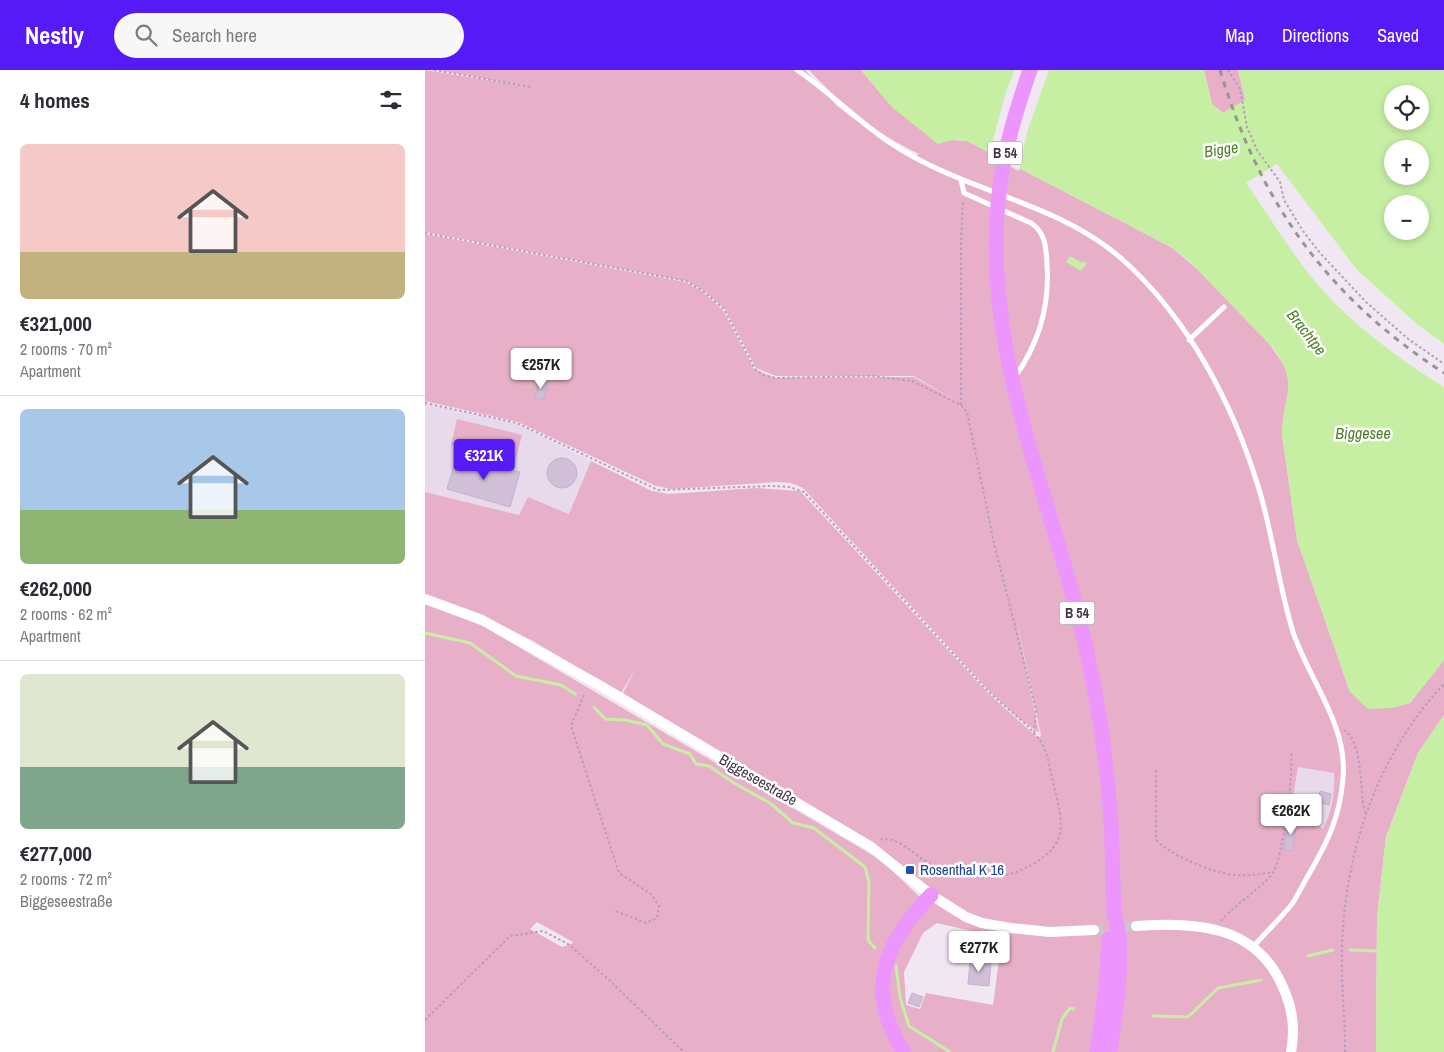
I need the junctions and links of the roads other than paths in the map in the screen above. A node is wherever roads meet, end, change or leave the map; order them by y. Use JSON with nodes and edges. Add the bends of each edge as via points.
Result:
{"nodes":[{"id":1,"x":797,"y":70,"type":"edge"},
{"id":2,"x":1030,"y":70,"type":"edge"},
{"id":3,"x":961,"y":180,"type":"junction"},
{"id":4,"x":1224,"y":307,"type":"dead end"},
{"id":5,"x":1189,"y":340,"type":"junction"},
{"id":6,"x":1012,"y":381,"type":"junction"},
{"id":7,"x":425,"y":599,"type":"edge"},
{"id":8,"x":931,"y":895,"type":"junction"},
{"id":9,"x":1136,"y":926,"type":"tunnel mouth"},
{"id":10,"x":1094,"y":930,"type":"tunnel mouth"},
{"id":11,"x":1253,"y":947,"type":"junction"},
{"id":12,"x":1100,"y":1050,"type":"edge"},
{"id":13,"x":904,"y":1052,"type":"edge"},
{"id":14,"x":1291,"y":1052,"type":"edge"}],
"edges":[{"from":1,"to":3,"type":"lane","via":[[887,142]]},
{"from":2,"to":6,"type":"main road","number":"B 54","via":[[1006,149],[999,188],[996,239],[1003,327]]},
{"from":3,"to":5,"type":"lane","via":[[1023,203],[1081,230],[1104,245],[1146,285]]},
{"from":3,"to":6,"type":"lane","via":[[964,193],[1031,223],[1044,237],[1049,285],[1043,322],[1026,361]]},
{"from":4,"to":5,"type":"lane"},
{"from":5,"to":11,"type":"lane","via":[[1212,377],[1259,488],[1293,631],[1337,729],[1344,773],[1335,824],[1328,842],[1292,904]]},
{"from":6,"to":12,"type":"main road","number":"B 54","via":[[1070,585],[1095,694],[1109,797],[1114,938]]},
{"from":7,"to":8,"type":"street","name":"Biggeseestraße","via":[[482,620],[601,686],[871,847]]},
{"from":8,"to":10,"type":"street","name":"Biggeseestraße","via":[[982,924],[1051,932]]},
{"from":8,"to":13,"type":"main road","via":[[909,919],[891,949],[883,977],[883,1002],[888,1024]]},
{"from":9,"to":11,"type":"street","via":[[1167,924],[1214,928]]},
{"from":11,"to":14,"type":"street","via":[[1272,965],[1291,1008]]}]}
